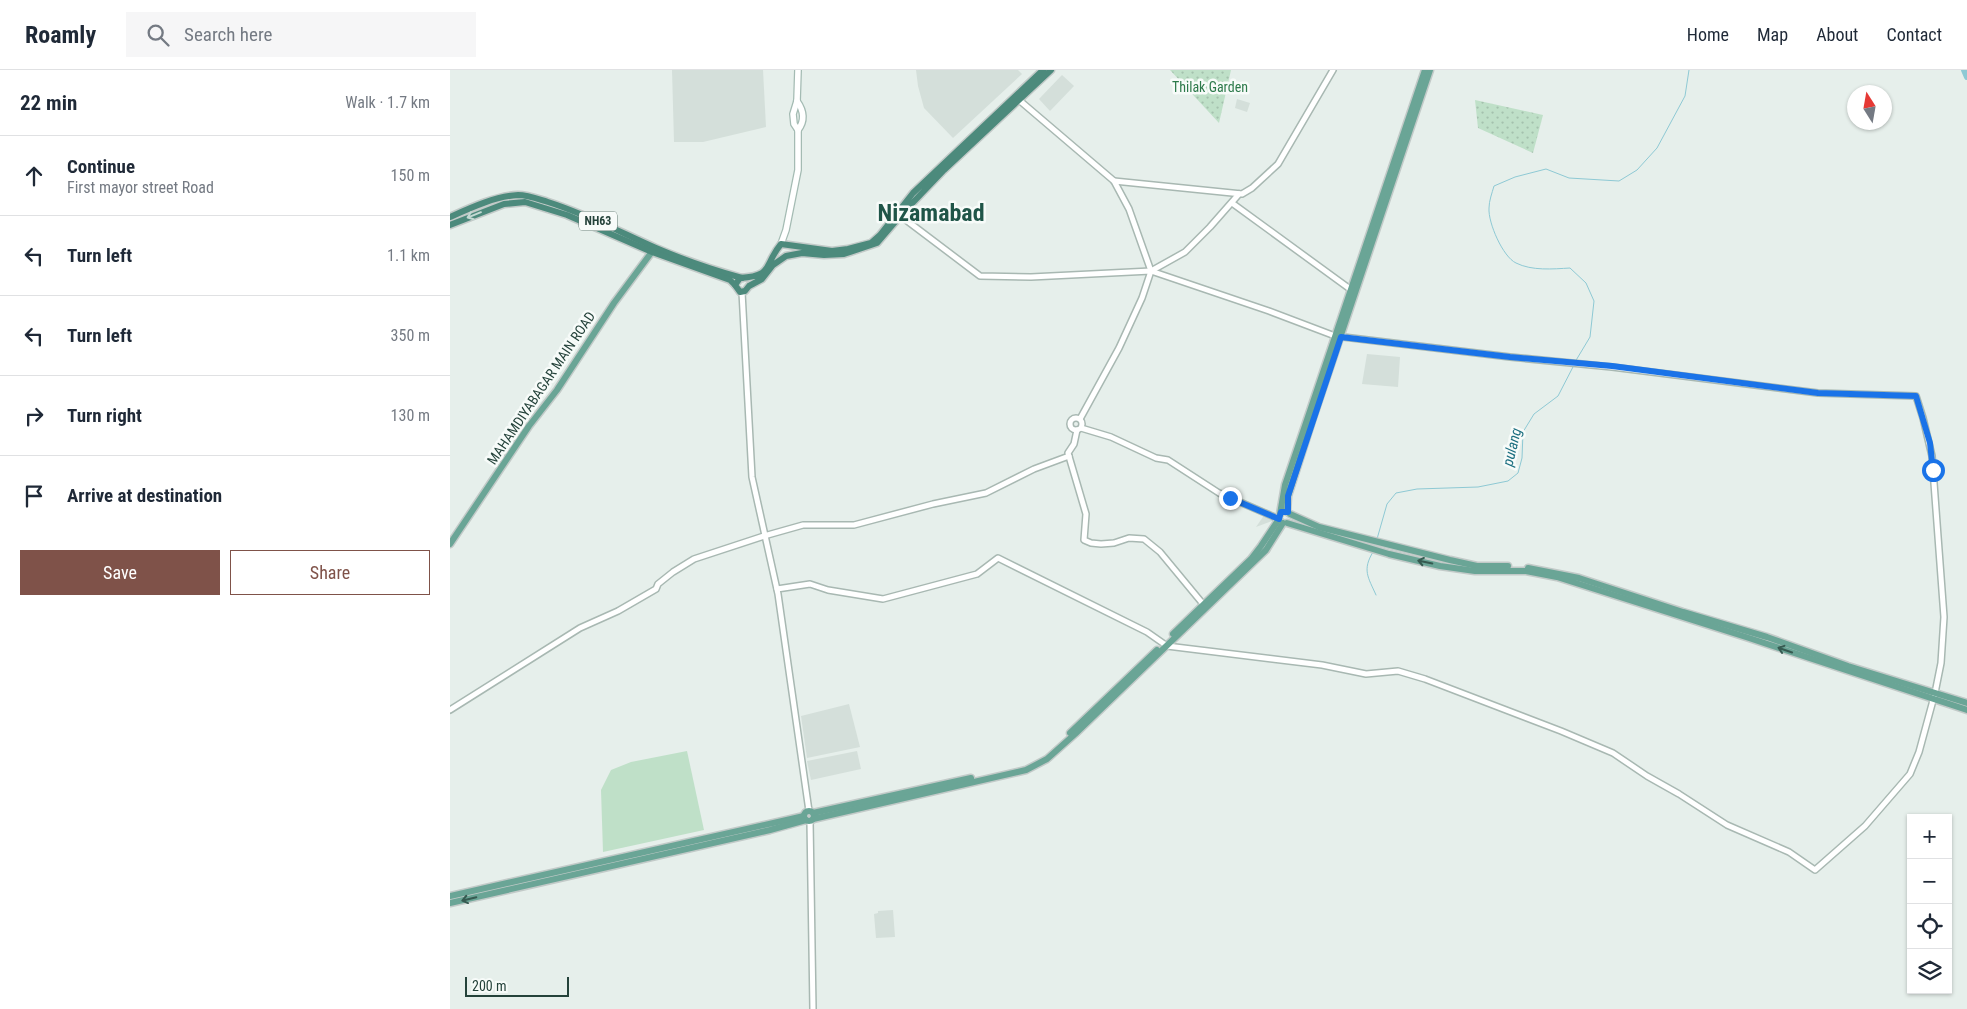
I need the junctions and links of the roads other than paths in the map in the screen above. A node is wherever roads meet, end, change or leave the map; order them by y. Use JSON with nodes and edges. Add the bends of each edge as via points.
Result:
{"nodes":[{"id":1,"x":798,"y":70,"type":"edge"},
{"id":2,"x":1043,"y":70,"type":"edge"},
{"id":3,"x":1051,"y":70,"type":"edge"},
{"id":4,"x":1333,"y":70,"type":"edge"},
{"id":5,"x":1424,"y":70,"type":"edge"},
{"id":6,"x":1430,"y":70,"type":"edge"},
{"id":7,"x":1019,"y":100,"type":"junction"},
{"id":8,"x":797,"y":101,"type":"junction"},
{"id":9,"x":798,"y":130,"type":"junction"},
{"id":10,"x":1114,"y":181,"type":"junction"},
{"id":11,"x":1240,"y":194,"type":"junction"},
{"id":12,"x":1232,"y":203,"type":"junction"},
{"id":13,"x":899,"y":214,"type":"junction"},
{"id":14,"x":450,"y":217,"type":"edge"},
{"id":15,"x":450,"y":225,"type":"edge"},
{"id":16,"x":782,"y":246,"type":"junction"},
{"id":17,"x":654,"y":250,"type":"junction"},
{"id":18,"x":786,"y":256,"type":"junction"},
{"id":19,"x":1151,"y":271,"type":"junction"},
{"id":20,"x":744,"y":278,"type":"junction"},
{"id":21,"x":735,"y":285,"type":"junction"},
{"id":22,"x":749,"y":286,"type":"junction"},
{"id":23,"x":1350,"y":289,"type":"junction"},
{"id":24,"x":742,"y":292,"type":"junction"},
{"id":25,"x":1338,"y":337,"type":"junction"},
{"id":26,"x":1080,"y":418,"type":"junction"},
{"id":27,"x":1079,"y":429,"type":"junction"},
{"id":28,"x":1069,"y":456,"type":"junction"},
{"id":29,"x":1289,"y":513,"type":"junction"},
{"id":30,"x":1282,"y":520,"type":"junction"},
{"id":31,"x":764,"y":536,"type":"junction"},
{"id":32,"x":450,"y":544,"type":"edge"},
{"id":33,"x":777,"y":588,"type":"junction"},
{"id":34,"x":1203,"y":604,"type":"junction"},
{"id":35,"x":1165,"y":645,"type":"junction"},
{"id":36,"x":1934,"y":696,"type":"junction"},
{"id":37,"x":1967,"y":703,"type":"edge"},
{"id":38,"x":450,"y":710,"type":"edge"},
{"id":39,"x":1967,"y":710,"type":"edge"},
{"id":40,"x":809,"y":817,"type":"junction"},
{"id":41,"x":450,"y":896,"type":"edge"},
{"id":42,"x":450,"y":903,"type":"edge"},
{"id":43,"x":813,"y":1009,"type":"edge"}],
"edges":[{"from":1,"to":8,"type":"main road"},
{"from":2,"to":13,"type":"highway","via":[[920,186]]},
{"from":3,"to":7,"type":"highway"},
{"from":4,"to":11,"type":"street","via":[[1278,164],[1252,188]]},
{"from":5,"to":23,"type":"main road"},
{"from":6,"to":25,"type":"main road"},
{"from":7,"to":10,"type":"street"},
{"from":7,"to":13,"type":"highway"},
{"from":8,"to":9,"type":"main road","via":[[793,114]]},
{"from":8,"to":9,"type":"main road","via":[[802,108],[803,120]]},
{"from":9,"to":16,"type":"main road","via":[[798,170]]},
{"from":10,"to":11,"type":"street"},
{"from":10,"to":19,"type":"street","via":[[1129,209]]},
{"from":11,"to":12,"type":"street"},
{"from":12,"to":19,"type":"street","via":[[1185,252]]},
{"from":12,"to":23,"type":"street"},
{"from":13,"to":16,"type":"highway","via":[[875,240],[859,247],[832,251]]},
{"from":13,"to":18,"type":"highway","via":[[874,245],[835,255],[802,253]]},
{"from":13,"to":19,"type":"street","via":[[980,276]]},
{"from":14,"to":17,"type":"highway","number":"NH63","via":[[501,198],[523,195],[593,218]]},
{"from":17,"to":15,"type":"highway","number":"NH63","one_way":true,"via":[[567,214],[520,201],[487,209]]},
{"from":16,"to":18,"type":"highway","via":[[780,255]]},
{"from":16,"to":18,"type":"highway","via":[[790,252]]},
{"from":16,"to":20,"type":"highway","via":[[763,273]]},
{"from":17,"to":20,"type":"highway","number":"NH63"},
{"from":17,"to":21,"type":"highway","number":"NH63","via":[[730,280]]},
{"from":17,"to":32,"type":"main road","name":"MAHAMDIYABAGAR MAIN ROAD","via":[[614,303]]},
{"from":18,"to":22,"type":"highway","via":[[762,279]]},
{"from":19,"to":25,"type":"street"},
{"from":19,"to":26,"type":"street","via":[[1119,348]]},
{"from":20,"to":21,"type":"highway"},
{"from":20,"to":22,"type":"highway"},
{"from":21,"to":24,"type":"highway","number":"NH63"},
{"from":22,"to":24,"type":"highway"},
{"from":23,"to":25,"type":"main road"},
{"from":24,"to":31,"type":"street","via":[[752,477]]},
{"from":25,"to":29,"type":"main road","via":[[1288,496]]},
{"from":25,"to":30,"type":"main road","via":[[1285,485]]},
{"from":25,"to":36,"type":"street","via":[[1818,393],[1916,396],[1932,456],[1944,617],[1941,663]]},
{"from":26,"to":27,"type":"street","via":[[1083,424]]},
{"from":26,"to":27,"type":"street","via":[[1074,418],[1070,423],[1072,428]]},
{"from":27,"to":28,"type":"street"},
{"from":27,"to":30,"type":"street","via":[[1168,460],[1219,493]]},
{"from":28,"to":31,"type":"street","via":[[986,493],[854,526],[803,525]]},
{"from":28,"to":34,"type":"street","via":[[1086,514],[1084,540],[1101,544],[1129,538],[1144,539],[1160,552]]},
{"from":29,"to":30,"type":"main road"},
{"from":29,"to":30,"type":"main road","via":[[1291,519]]},
{"from":29,"to":36,"type":"main road","via":[[1319,527],[1466,564],[1564,574],[1767,637]]},
{"from":30,"to":34,"type":"main road","via":[[1251,559]]},
{"from":30,"to":35,"type":"main road","via":[[1266,550]]},
{"from":36,"to":30,"type":"main road","one_way":true,"via":[[1557,577],[1520,570],[1469,570],[1440,566],[1358,545]]},
{"from":31,"to":33,"type":"street"},
{"from":31,"to":38,"type":"street","via":[[694,559],[673,572],[656,589],[580,628]]},
{"from":33,"to":35,"type":"street","via":[[810,584],[828,590],[883,598],[977,574],[998,558],[1147,632]]},
{"from":33,"to":40,"type":"street"},
{"from":34,"to":35,"type":"main road"},
{"from":35,"to":36,"type":"street","via":[[1322,665],[1366,674],[1398,671],[1425,679],[1613,753],[1727,825],[1788,852],[1815,870],[1865,826],[1910,774]]},
{"from":35,"to":40,"type":"main road","via":[[1033,763]]},
{"from":36,"to":37,"type":"main road"},
{"from":36,"to":39,"type":"main road"},
{"from":40,"to":41,"type":"main road"},
{"from":40,"to":42,"type":"main road","one_way":true,"via":[[770,830]]},
{"from":40,"to":43,"type":"street"}]}
